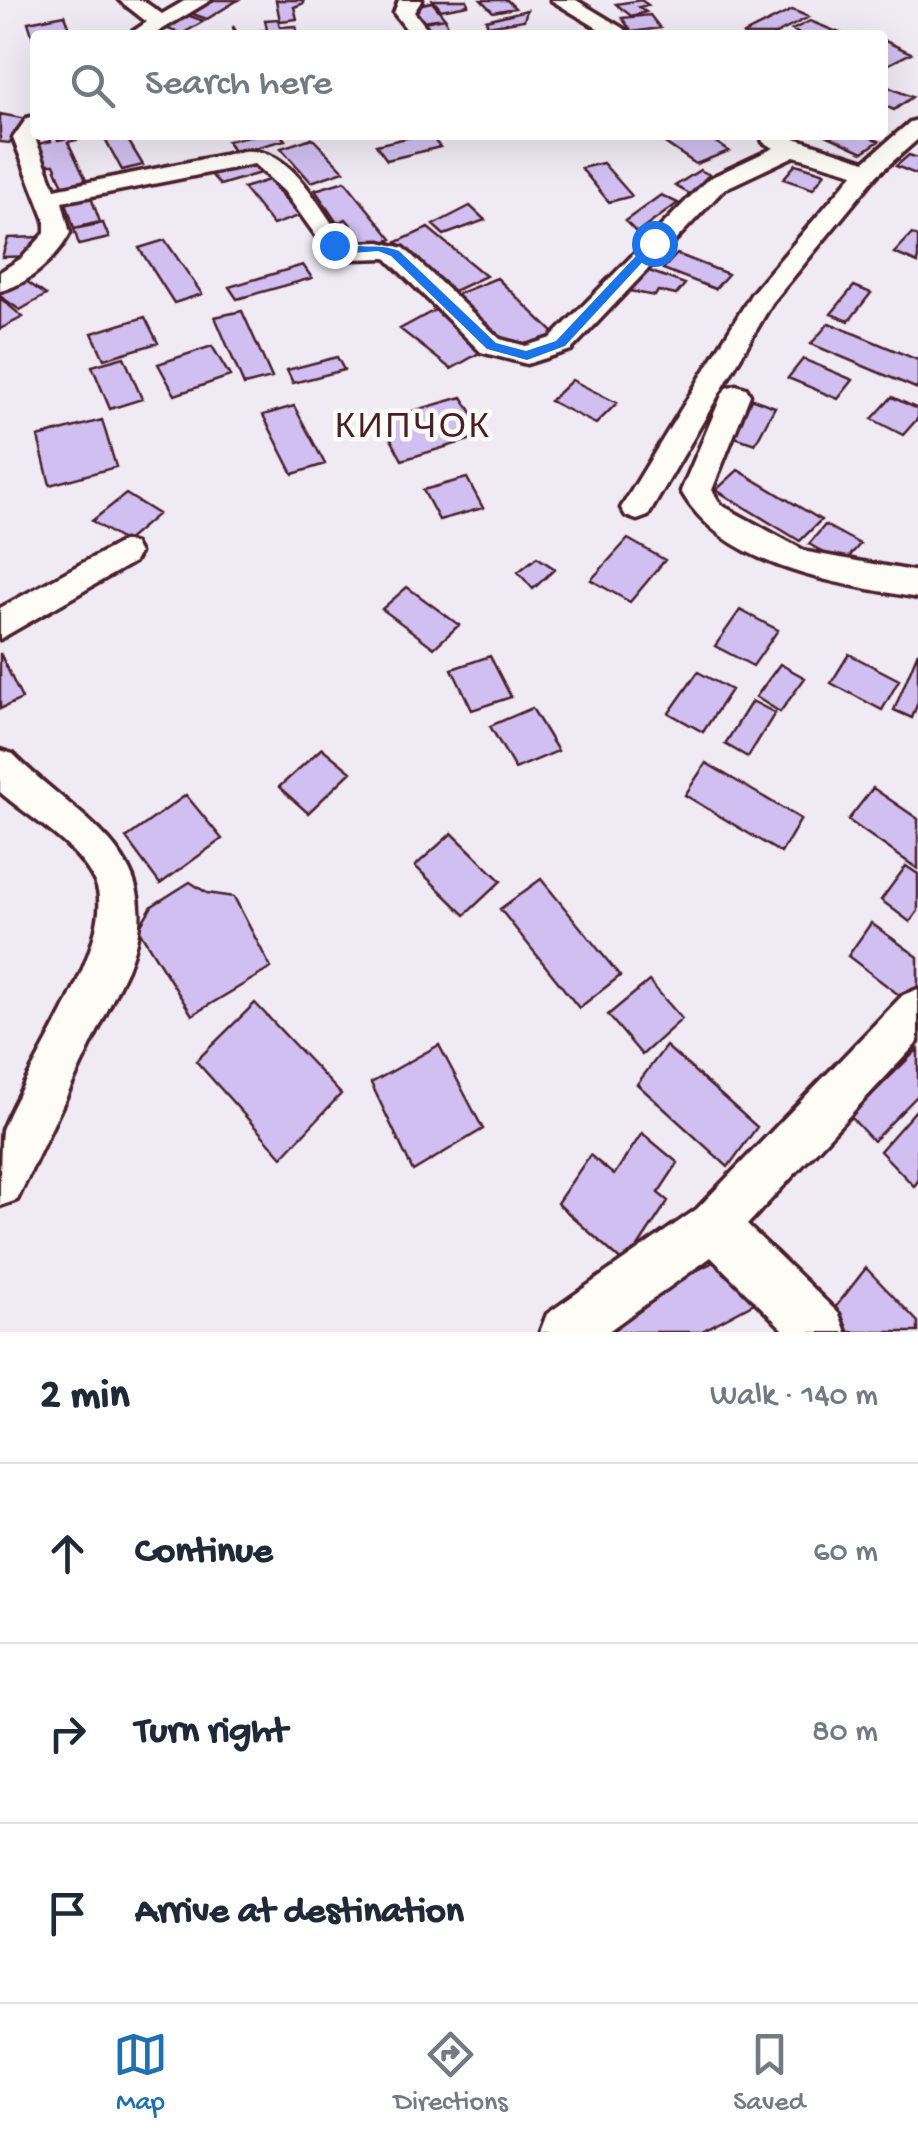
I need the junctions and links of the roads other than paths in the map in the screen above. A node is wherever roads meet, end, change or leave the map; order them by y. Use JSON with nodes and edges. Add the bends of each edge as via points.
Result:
{"nodes":[{"id":1,"x":129,"y":0,"type":"edge"},
{"id":2,"x":201,"y":0,"type":"edge"},
{"id":3,"x":412,"y":0,"type":"edge"},
{"id":4,"x":562,"y":0,"type":"edge"},
{"id":5,"x":159,"y":22,"type":"junction"},
{"id":6,"x":146,"y":30,"type":"edge"},
{"id":7,"x":418,"y":30,"type":"edge"},
{"id":8,"x":615,"y":30,"type":"edge"},
{"id":9,"x":918,"y":127,"type":"edge"},
{"id":10,"x":30,"y":130,"type":"edge"},
{"id":11,"x":777,"y":140,"type":"edge"},
{"id":12,"x":792,"y":148,"type":"junction"},
{"id":13,"x":869,"y":170,"type":"junction"},
{"id":14,"x":49,"y":198,"type":"junction"},
{"id":15,"x":0,"y":284,"type":"edge"},
{"id":16,"x":736,"y":394,"type":"dead end"},
{"id":17,"x":637,"y":508,"type":"dead end"},
{"id":18,"x":123,"y":553,"type":"dead end"},
{"id":19,"x":918,"y":585,"type":"edge"},
{"id":20,"x":0,"y":625,"type":"edge"},
{"id":21,"x":0,"y":766,"type":"edge"},
{"id":22,"x":918,"y":1010,"type":"edge"},
{"id":23,"x":0,"y":1183,"type":"edge"},
{"id":24,"x":714,"y":1226,"type":"junction"},
{"id":25,"x":564,"y":1332,"type":"edge"},
{"id":26,"x":820,"y":1332,"type":"edge"}],
"edges":[{"from":1,"to":5,"type":"street"},
{"from":2,"to":5,"type":"street"},
{"from":3,"to":7,"type":"street","via":[[404,13]]},
{"from":4,"to":8,"type":"street"},
{"from":5,"to":6,"type":"street"},
{"from":9,"to":13,"type":"street"},
{"from":10,"to":14,"type":"street","via":[[24,138]]},
{"from":11,"to":12,"type":"street"},
{"from":12,"to":13,"type":"street"},
{"from":12,"to":14,"type":"street","via":[[716,184],[561,344],[527,355],[491,346],[395,254],[379,247],[338,250],[264,160],[231,160]]},
{"from":13,"to":17,"type":"street","via":[[762,299]]},
{"from":14,"to":15,"type":"street","via":[[59,233],[52,248]]},
{"from":16,"to":19,"type":"street","via":[[696,491],[710,513],[800,563]]},
{"from":18,"to":20,"type":"street"},
{"from":21,"to":23,"type":"street","via":[[100,854],[118,890],[119,918],[112,954]]},
{"from":22,"to":24,"type":"street"},
{"from":24,"to":25,"type":"street"},
{"from":24,"to":26,"type":"street"}]}
